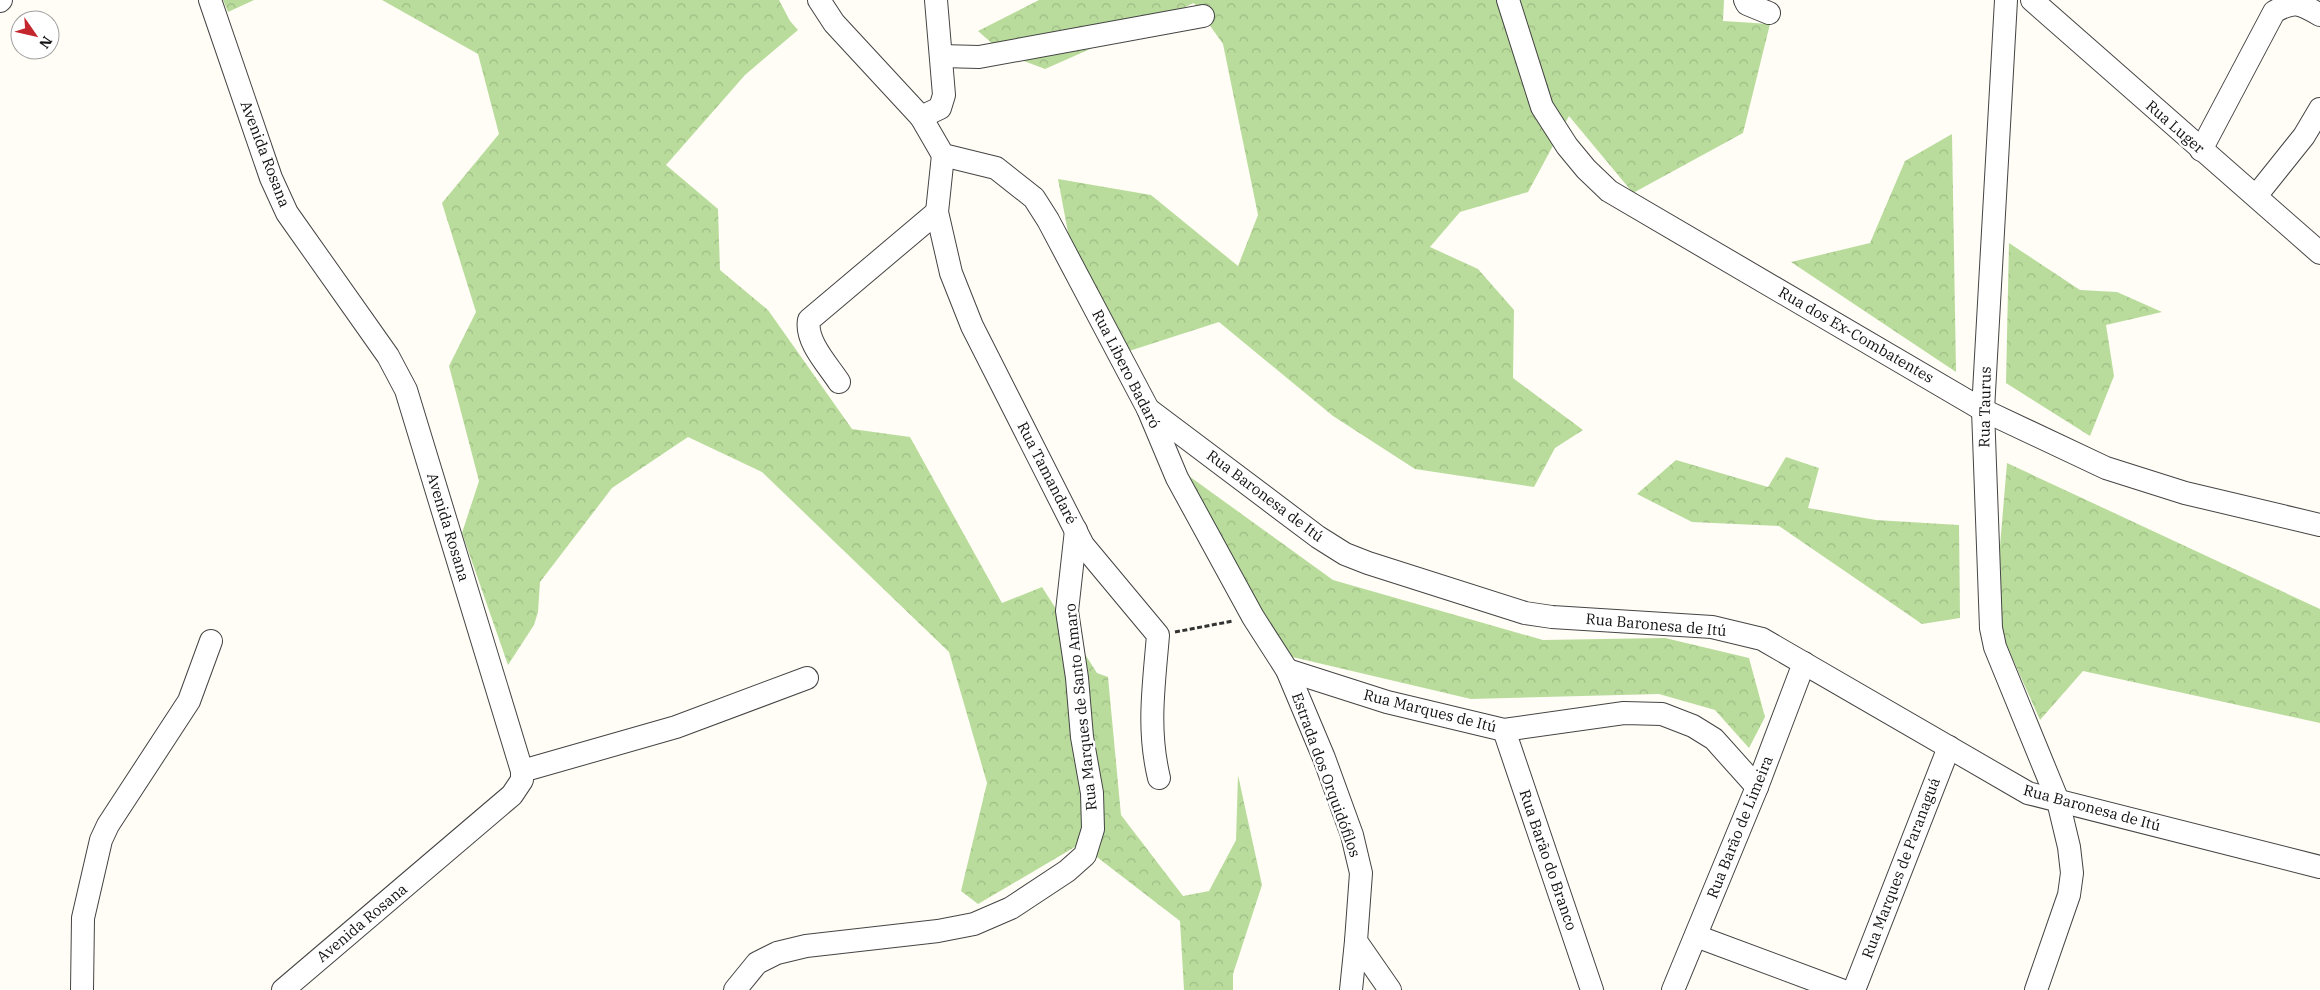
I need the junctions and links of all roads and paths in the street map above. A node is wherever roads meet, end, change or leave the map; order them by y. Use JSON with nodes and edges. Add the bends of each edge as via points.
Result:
{"nodes":[{"id":1,"x":210,"y":0,"type":"edge"},
{"id":2,"x":819,"y":0,"type":"edge"},
{"id":3,"x":936,"y":0,"type":"edge"},
{"id":4,"x":1508,"y":0,"type":"edge"},
{"id":5,"x":1745,"y":0,"type":"edge"},
{"id":6,"x":2006,"y":0,"type":"edge"},
{"id":7,"x":2032,"y":0,"type":"edge"},
{"id":8,"x":1769,"y":13,"type":"dead end"},
{"id":9,"x":2320,"y":15,"type":"edge"},
{"id":10,"x":1203,"y":16,"type":"dead end"},
{"id":11,"x":941,"y":56,"type":"junction"},
{"id":12,"x":2320,"y":109,"type":"edge"},
{"id":13,"x":921,"y":117,"type":"junction"},
{"id":14,"x":2201,"y":150,"type":"junction"},
{"id":15,"x":943,"y":155,"type":"junction"},
{"id":16,"x":2256,"y":196,"type":"junction"},
{"id":17,"x":937,"y":212,"type":"junction"},
{"id":18,"x":2320,"y":252,"type":"edge"},
{"id":19,"x":839,"y":382,"type":"dead end"},
{"id":20,"x":1148,"y":410,"type":"junction"},
{"id":21,"x":1983,"y":410,"type":"junction"},
{"id":22,"x":2320,"y":525,"type":"edge"},
{"id":23,"x":1076,"y":530,"type":"junction"},
{"id":24,"x":1253,"y":617,"type":"junction"},
{"id":25,"x":1158,"y":635,"type":"junction"},
{"id":26,"x":211,"y":641,"type":"dead end"},
{"id":27,"x":1804,"y":663,"type":"junction"},
{"id":28,"x":1287,"y":670,"type":"junction"},
{"id":29,"x":806,"y":678,"type":"dead end"},
{"id":30,"x":1504,"y":730,"type":"junction"},
{"id":31,"x":1949,"y":747,"type":"junction"},
{"id":32,"x":522,"y":771,"type":"junction"},
{"id":33,"x":1159,"y":778,"type":"dead end"},
{"id":34,"x":1758,"y":787,"type":"junction"},
{"id":35,"x":2058,"y":802,"type":"junction"},
{"id":36,"x":2320,"y":867,"type":"edge"},
{"id":37,"x":1696,"y":936,"type":"junction"},
{"id":38,"x":1356,"y":941,"type":"junction"},
{"id":39,"x":82,"y":990,"type":"edge"},
{"id":40,"x":283,"y":990,"type":"edge"},
{"id":41,"x":735,"y":990,"type":"edge"},
{"id":42,"x":1352,"y":990,"type":"edge"},
{"id":43,"x":1390,"y":990,"type":"edge"},
{"id":44,"x":1592,"y":990,"type":"edge"},
{"id":45,"x":1673,"y":990,"type":"edge"},
{"id":46,"x":1841,"y":990,"type":"edge"},
{"id":47,"x":1854,"y":990,"type":"edge"},
{"id":48,"x":2036,"y":990,"type":"edge"}],
"edges":[{"from":1,"to":32,"type":"street","name":"Avenida Rosana","via":[[271,178],[287,213],[388,356],[406,390]]},
{"from":2,"to":13,"type":"street","via":[[834,23]]},
{"from":3,"to":11,"type":"street"},
{"from":4,"to":21,"type":"street","name":"Rua dos Ex-Combatentes","via":[[1542,107],[1567,146],[1609,190]]},
{"from":5,"to":8,"type":"street","via":[[1747,4]]},
{"from":6,"to":21,"type":"street","name":"Rua Taurus"},
{"from":7,"to":14,"type":"street","name":"Rua Luger"},
{"from":9,"to":14,"type":"street","via":[[2296,1],[2285,2],[2274,12]]},
{"from":10,"to":11,"type":"street","via":[[979,57]]},
{"from":11,"to":13,"type":"street","via":[[944,95],[940,108]]},
{"from":12,"to":16,"type":"street","via":[[2304,136]]},
{"from":13,"to":15,"type":"street"},
{"from":14,"to":16,"type":"street","name":"Rua Luger"},
{"from":15,"to":17,"type":"street","name":"Rua Tamandaré"},
{"from":15,"to":20,"type":"street","name":"Rua Libero Badaró","via":[[996,168],[1034,198]]},
{"from":16,"to":18,"type":"street","name":"Rua Luger"},
{"from":17,"to":19,"type":"street","via":[[809,320],[807,330],[811,339]]},
{"from":17,"to":23,"type":"street","name":"Rua Tamandaré","via":[[951,273],[972,326]]},
{"from":20,"to":24,"type":"street","name":"Rua Libero Badaró","via":[[1178,478]]},
{"from":20,"to":27,"type":"street","name":"Rua Baronesa de Itú","via":[[1318,537],[1368,564],[1525,613],[1712,627],[1762,639]]},
{"from":21,"to":22,"type":"street","name":"Rua dos Ex-Combatentes","via":[[2106,468],[2185,493]]},
{"from":21,"to":35,"type":"street","name":"Rua Taurus","via":[[1991,628],[1995,647]]},
{"from":23,"to":25,"type":"street","name":"Rua Tamandaré","via":[[1083,545]]},
{"from":23,"to":41,"type":"street","name":"Rua Marques de Santo Amaro","via":[[1067,611],[1092,793],[1093,829],[1084,855],[1067,871],[1010,908],[974,924],[806,946],[777,953],[757,963]]},
{"from":24,"to":25,"type":"path"},
{"from":24,"to":28,"type":"street","name":"Rua Libero Badaró"},
{"from":25,"to":33,"type":"street","via":[[1151,720],[1152,750]]},
{"from":26,"to":39,"type":"street","via":[[189,701],[101,840],[83,918]]},
{"from":27,"to":31,"type":"street","name":"Rua Baronesa de Itú"},
{"from":27,"to":34,"type":"street","name":"Rua Barão de Limeira"},
{"from":28,"to":30,"type":"street","name":"Rua Marques de Itú","via":[[1387,702]]},
{"from":28,"to":38,"type":"street","name":"Estrada dos Orquidófilos","via":[[1324,758],[1362,872]]},
{"from":29,"to":32,"type":"street","via":[[676,727]]},
{"from":30,"to":34,"type":"street","name":"Rua Marques de Itú","via":[[1624,713],[1662,714],[1693,726],[1714,739]]},
{"from":30,"to":44,"type":"street","name":"Rua Barão do Branco"},
{"from":31,"to":35,"type":"street","name":"Rua Baronesa de Itú","via":[[2028,793]]},
{"from":31,"to":47,"type":"street","name":"Rua Marques de Paranaguá"},
{"from":32,"to":40,"type":"street","name":"Avenida Rosana","via":[[522,780],[512,795]]},
{"from":34,"to":37,"type":"street","name":"Rua Barão de Limeira"},
{"from":35,"to":36,"type":"street","name":"Rua Baronesa de Itú"},
{"from":35,"to":48,"type":"street","name":"Rua Taurus","via":[[2069,847],[2071,881]]},
{"from":37,"to":45,"type":"street","name":"Rua Barão de Limeira"},
{"from":37,"to":46,"type":"street"},
{"from":38,"to":42,"type":"street","name":"Estrada dos Orquidófilos"},
{"from":38,"to":43,"type":"street"}]}
